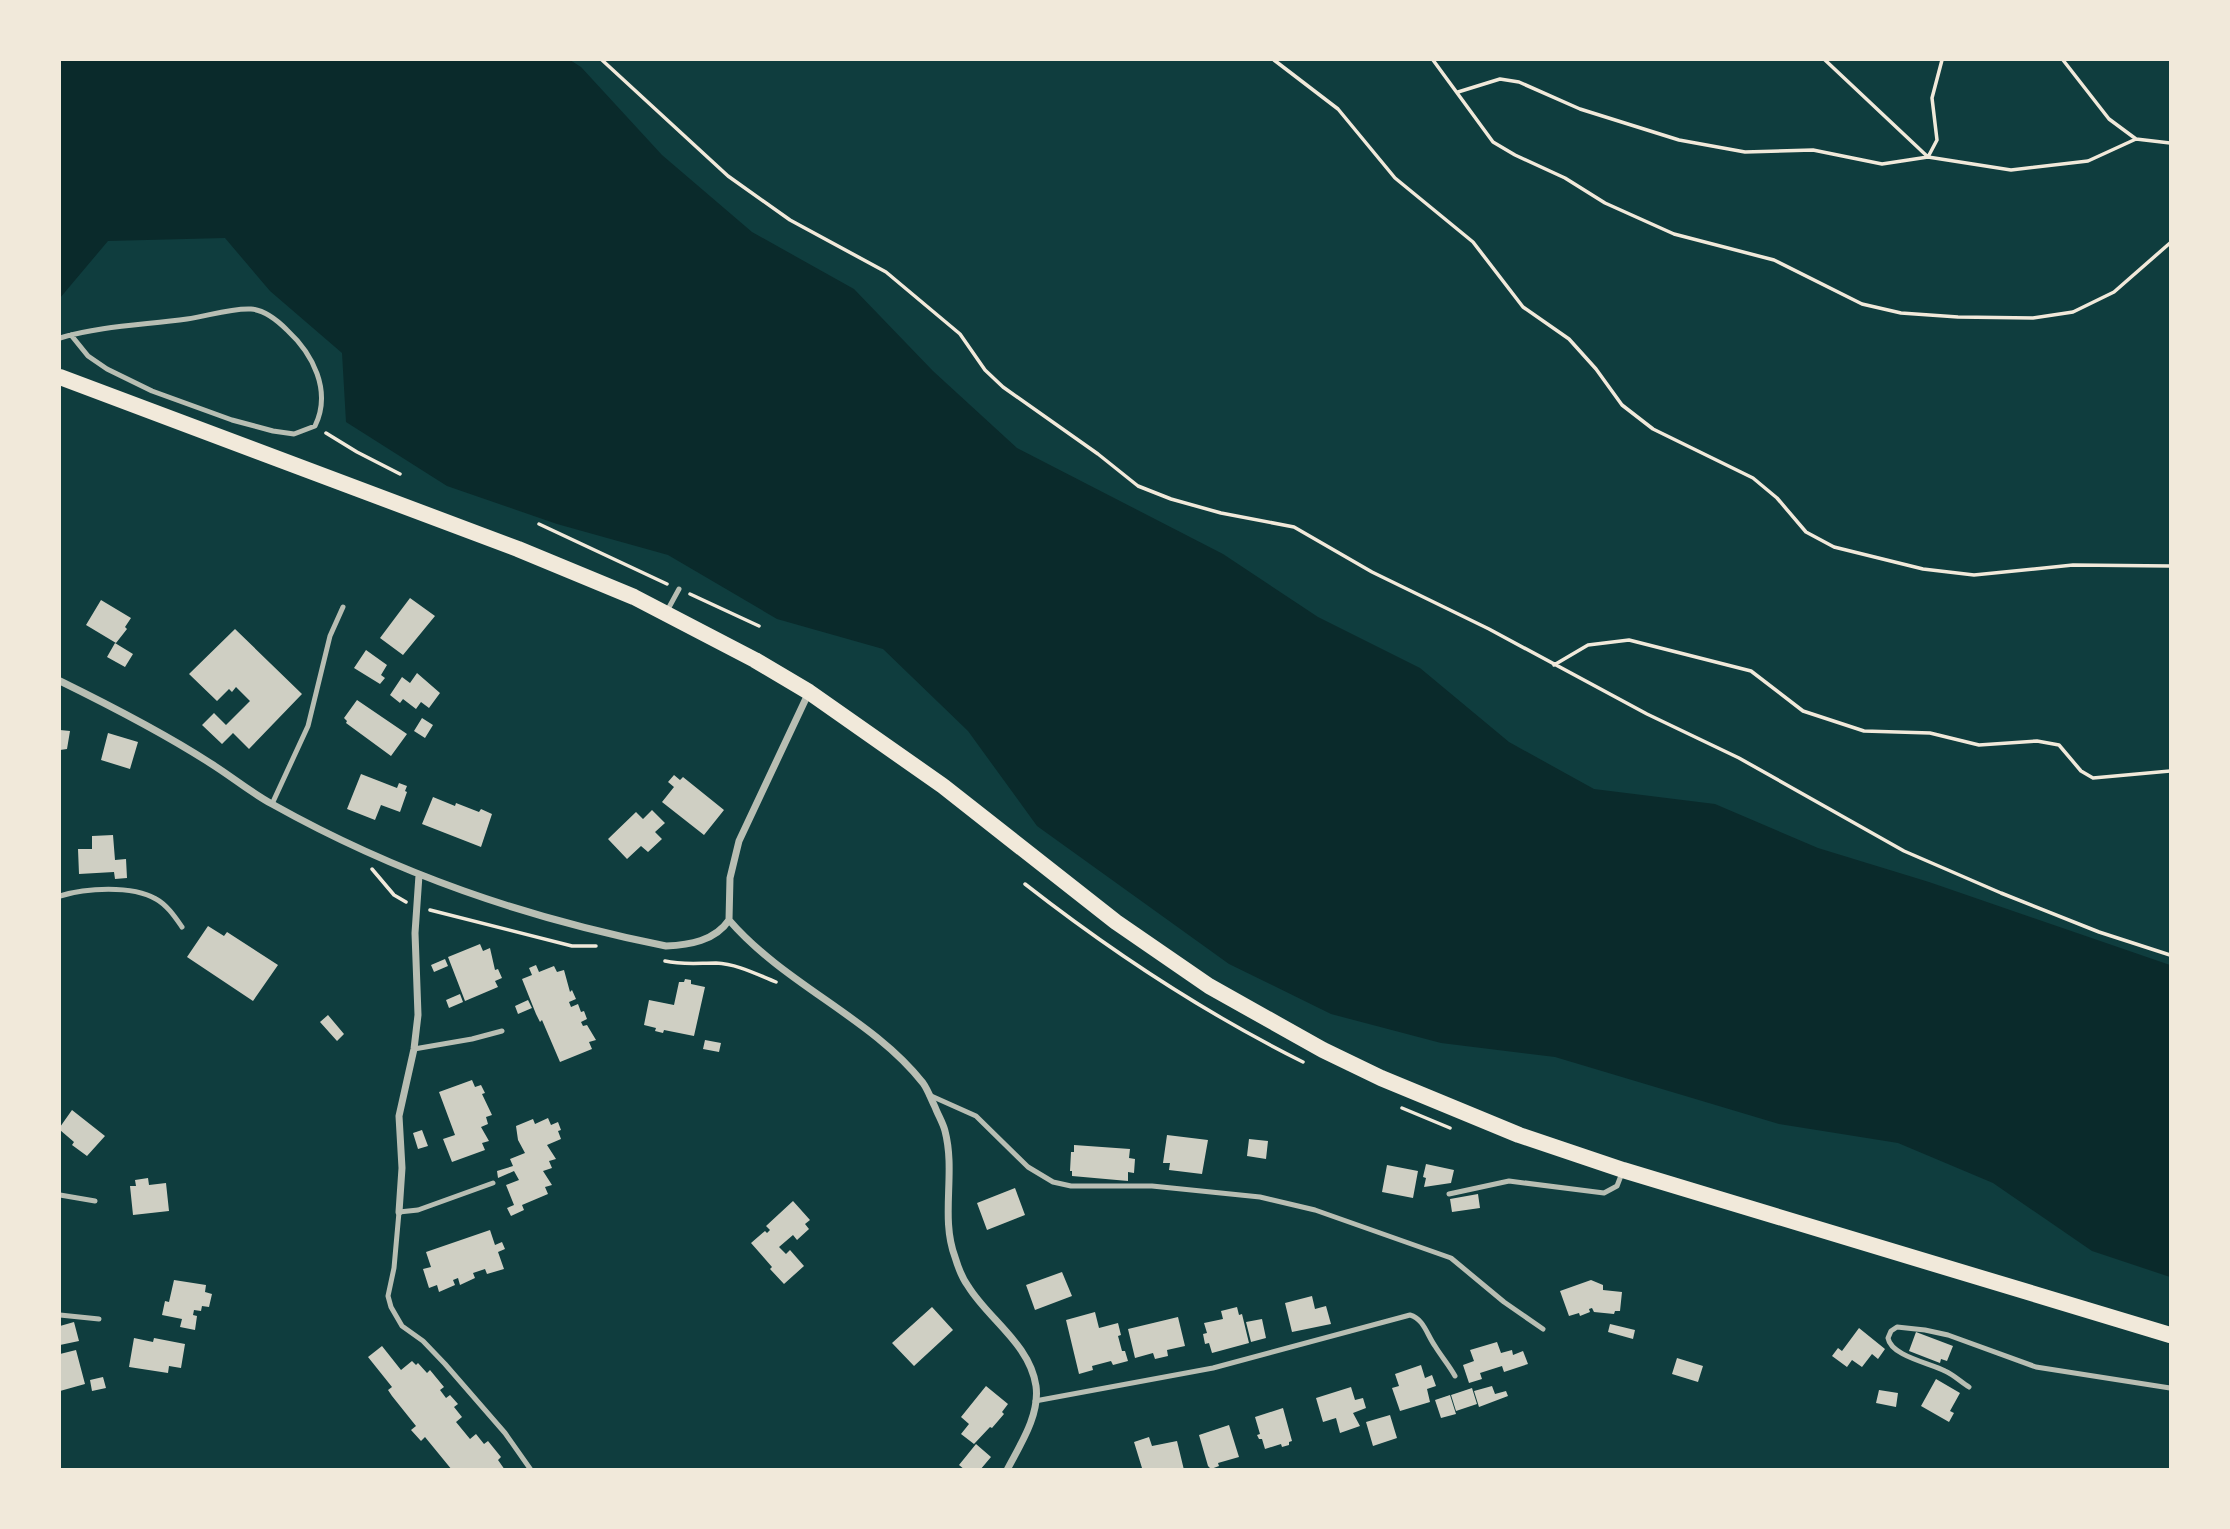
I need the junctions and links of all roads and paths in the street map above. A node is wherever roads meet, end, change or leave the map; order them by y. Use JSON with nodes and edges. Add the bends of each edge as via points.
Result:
{"nodes":[{"id":1,"x":602,"y":60,"type":"edge"},
{"id":2,"x":1274,"y":60,"type":"edge"},
{"id":3,"x":1433,"y":60,"type":"edge"},
{"id":4,"x":1825,"y":60,"type":"edge"},
{"id":5,"x":1942,"y":60,"type":"edge"},
{"id":6,"x":2063,"y":60,"type":"edge"},
{"id":7,"x":1458,"y":92,"type":"junction"},
{"id":8,"x":2136,"y":139,"type":"junction"},
{"id":9,"x":2171,"y":143,"type":"edge"},
{"id":10,"x":1928,"y":157,"type":"junction"},
{"id":11,"x":2171,"y":243,"type":"edge"},
{"id":12,"x":71,"y":335,"type":"junction"},
{"id":13,"x":60,"y":338,"type":"edge"},
{"id":14,"x":60,"y":377,"type":"edge"},
{"id":15,"x":316,"y":426,"type":"junction"},
{"id":16,"x":400,"y":474,"type":"dead end"},
{"id":17,"x":539,"y":524,"type":"dead end"},
{"id":18,"x":2171,"y":566,"type":"edge"},
{"id":19,"x":679,"y":589,"type":"junction"},
{"id":20,"x":343,"y":607,"type":"dead end"},
{"id":21,"x":666,"y":613,"type":"junction"},
{"id":22,"x":759,"y":626,"type":"dead end"},
{"id":23,"x":1554,"y":665,"type":"junction"},
{"id":24,"x":60,"y":681,"type":"edge"},
{"id":25,"x":809,"y":692,"type":"junction"},
{"id":26,"x":2171,"y":771,"type":"edge"},
{"id":27,"x":272,"y":804,"type":"junction"},
{"id":28,"x":419,"y":875,"type":"junction"},
{"id":29,"x":60,"y":896,"type":"edge"},
{"id":30,"x":729,"y":920,"type":"junction"},
{"id":31,"x":183,"y":927,"type":"dead end"},
{"id":32,"x":2171,"y":955,"type":"edge"},
{"id":33,"x":502,"y":1031,"type":"dead end"},
{"id":34,"x":414,"y":1049,"type":"junction"},
{"id":35,"x":929,"y":1095,"type":"junction"},
{"id":36,"x":1623,"y":1170,"type":"junction"},
{"id":37,"x":493,"y":1183,"type":"dead end"},
{"id":38,"x":1449,"y":1194,"type":"dead end"},
{"id":39,"x":60,"y":1195,"type":"edge"},
{"id":40,"x":95,"y":1201,"type":"dead end"},
{"id":41,"x":399,"y":1212,"type":"junction"},
{"id":42,"x":60,"y":1315,"type":"edge"},
{"id":43,"x":99,"y":1319,"type":"dead end"},
{"id":44,"x":1542,"y":1329,"type":"dead end"},
{"id":45,"x":2171,"y":1335,"type":"edge"},
{"id":46,"x":1455,"y":1376,"type":"dead end"},
{"id":47,"x":1969,"y":1388,"type":"dead end"},
{"id":48,"x":2171,"y":1388,"type":"edge"},
{"id":49,"x":1035,"y":1401,"type":"junction"},
{"id":50,"x":531,"y":1469,"type":"edge"},
{"id":51,"x":1007,"y":1469,"type":"edge"}],
"edges":[{"from":1,"to":23,"type":"path","via":[[728,176],[790,220],[886,272],[960,334],[1003,387],[1138,486],[1221,513],[1294,527]]},
{"from":2,"to":18,"type":"path","via":[[1338,109],[1395,178],[1472,242],[1523,307],[1569,339],[1622,405],[1653,429],[1753,478],[1806,532],[1834,547],[1923,569],[1974,575],[2073,565]]},
{"from":3,"to":7,"type":"path"},
{"from":4,"to":10,"type":"path"},
{"from":5,"to":10,"type":"path","via":[[1932,98],[1937,141]]},
{"from":6,"to":8,"type":"path","via":[[2109,119]]},
{"from":7,"to":10,"type":"path","via":[[1500,79],[1519,82],[1580,109],[1679,140],[1745,152],[1813,150],[1882,164]]},
{"from":7,"to":11,"type":"path","via":[[1493,142],[1605,203],[1674,234],[1774,260],[1861,304],[1901,313],[2033,318],[2073,312],[2114,292]]},
{"from":8,"to":9,"type":"path"},
{"from":8,"to":10,"type":"path","via":[[2088,161],[2011,170]]},
{"from":12,"to":13,"type":"lane"},
{"from":12,"to":15,"type":"lane","via":[[88,356],[152,391],[273,431],[294,434]]},
{"from":12,"to":15,"type":"lane","via":[[254,309],[275,319],[314,360],[321,390]]},
{"from":14,"to":21,"type":"main road","via":[[518,549]]},
{"from":15,"to":16,"type":"path"},
{"from":17,"to":19,"type":"path"},
{"from":19,"to":21,"type":"lane"},
{"from":19,"to":22,"type":"path"},
{"from":20,"to":27,"type":"lane","via":[[330,636],[308,726]]},
{"from":21,"to":25,"type":"main road"},
{"from":23,"to":26,"type":"path","via":[[1588,645],[1629,640],[1751,671],[1803,711],[1864,731],[1930,733],[1979,745],[2048,743],[2059,746],[2093,778]]},
{"from":23,"to":32,"type":"path","via":[[1739,758],[1904,851],[2099,932]]},
{"from":24,"to":27,"type":"street","via":[[209,762]]},
{"from":25,"to":30,"type":"street","via":[[739,841],[730,878]]},
{"from":25,"to":36,"type":"main road","via":[[943,786],[1116,922],[1265,1019],[1381,1079],[1519,1135]]},
{"from":27,"to":28,"type":"street"},
{"from":28,"to":30,"type":"street","via":[[566,924],[666,946],[710,937]]},
{"from":28,"to":34,"type":"street"},
{"from":29,"to":31,"type":"lane","via":[[104,889],[140,894],[155,899]]},
{"from":30,"to":35,"type":"street","via":[[788,975],[876,1037]]},
{"from":33,"to":34,"type":"lane"},
{"from":34,"to":41,"type":"street","via":[[399,1116]]},
{"from":35,"to":44,"type":"lane","via":[[976,1116],[1028,1167],[1053,1182],[1259,1197],[1315,1210],[1451,1258]]},
{"from":35,"to":49,"type":"street","via":[[945,1133],[948,1221],[955,1257],[967,1286],[1021,1352],[1033,1375]]},
{"from":36,"to":38,"type":"lane","via":[[1617,1185],[1604,1193],[1509,1181]]},
{"from":36,"to":45,"type":"main road"},
{"from":37,"to":41,"type":"lane","via":[[418,1210]]},
{"from":39,"to":40,"type":"lane"},
{"from":41,"to":50,"type":"lane","via":[[388,1296],[391,1307],[402,1326],[445,1364]]},
{"from":42,"to":43,"type":"lane"},
{"from":46,"to":49,"type":"lane","via":[[1423,1325],[1410,1315],[1213,1368]]},
{"from":47,"to":48,"type":"lane","via":[[1949,1373],[1892,1348],[1891,1331],[1897,1327],[1925,1330],[2036,1367]]},
{"from":49,"to":51,"type":"street"}]}
